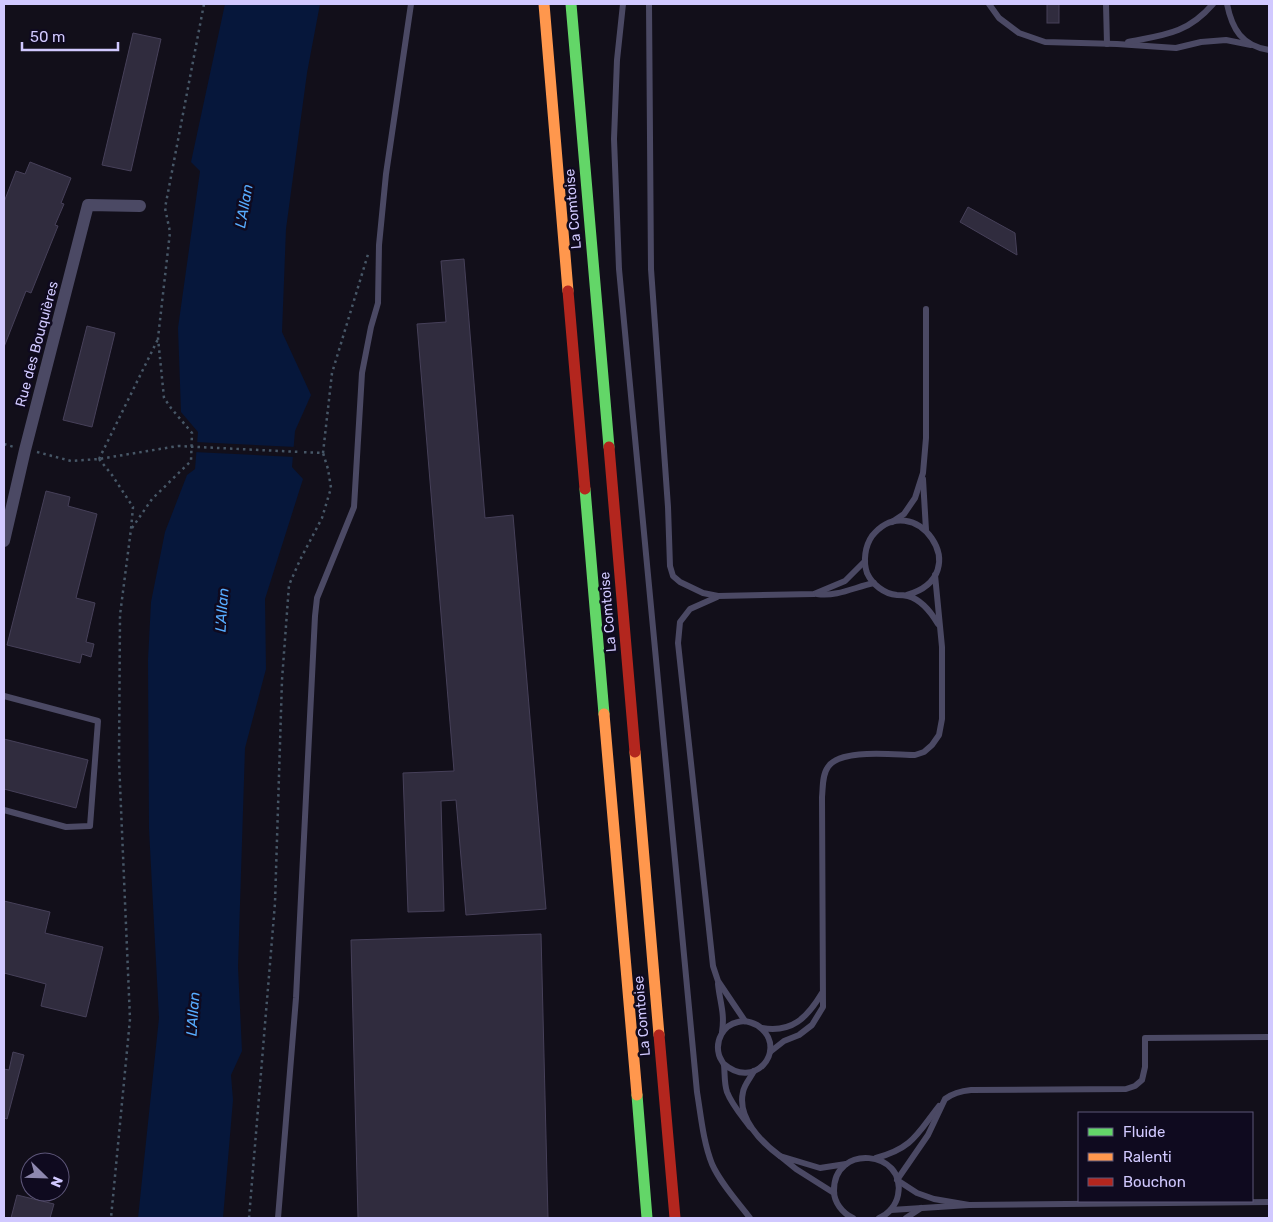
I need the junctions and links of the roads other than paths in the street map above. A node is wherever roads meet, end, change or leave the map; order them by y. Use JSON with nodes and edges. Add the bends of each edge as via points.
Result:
{"nodes":[{"id":1,"x":411,"y":4,"type":"edge"},
{"id":2,"x":544,"y":4,"type":"edge"},
{"id":3,"x":571,"y":4,"type":"edge"},
{"id":4,"x":623,"y":4,"type":"edge"},
{"id":5,"x":649,"y":4,"type":"edge"},
{"id":6,"x":989,"y":4,"type":"edge"},
{"id":7,"x":1106,"y":4,"type":"edge"},
{"id":8,"x":1213,"y":4,"type":"edge"},
{"id":9,"x":1227,"y":4,"type":"edge"},
{"id":10,"x":1107,"y":44,"type":"junction"},
{"id":11,"x":1117,"y":44,"type":"junction"},
{"id":12,"x":1251,"y":44,"type":"junction"},
{"id":13,"x":1269,"y":50,"type":"edge"},
{"id":14,"x":140,"y":206,"type":"dead end"},
{"id":15,"x":926,"y":310,"type":"dead end"},
{"id":16,"x":923,"y":473,"type":"junction"},
{"id":17,"x":891,"y":523,"type":"junction"},
{"id":18,"x":926,"y":530,"type":"junction"},
{"id":19,"x":4,"y":541,"type":"edge"},
{"id":20,"x":865,"y":561,"type":"junction"},
{"id":21,"x":935,"y":575,"type":"junction"},
{"id":22,"x":874,"y":583,"type":"junction"},
{"id":23,"x":814,"y":594,"type":"junction"},
{"id":24,"x":907,"y":595,"type":"junction"},
{"id":25,"x":718,"y":596,"type":"junction"},
{"id":26,"x":940,"y":628,"type":"junction"},
{"id":27,"x":4,"y":696,"type":"edge"},
{"id":28,"x":4,"y":810,"type":"edge"},
{"id":29,"x":654,"y":972,"type":"junction"},
{"id":30,"x":718,"y":981,"type":"junction"},
{"id":31,"x":824,"y":991,"type":"junction"},
{"id":32,"x":745,"y":1021,"type":"junction"},
{"id":33,"x":762,"y":1028,"type":"junction"},
{"id":34,"x":722,"y":1032,"type":"junction"},
{"id":35,"x":632,"y":1034,"type":"junction"},
{"id":36,"x":1269,"y":1037,"type":"edge"},
{"id":37,"x":770,"y":1052,"type":"junction"},
{"id":38,"x":724,"y":1064,"type":"junction"},
{"id":39,"x":754,"y":1071,"type":"junction"},
{"id":40,"x":945,"y":1099,"type":"junction"},
{"id":41,"x":750,"y":1127,"type":"junction"},
{"id":42,"x":780,"y":1156,"type":"junction"},
{"id":43,"x":876,"y":1158,"type":"junction"},
{"id":44,"x":846,"y":1164,"type":"junction"},
{"id":45,"x":632,"y":1179,"type":"dead end"},
{"id":46,"x":897,"y":1180,"type":"junction"},
{"id":47,"x":834,"y":1193,"type":"junction"},
{"id":48,"x":1269,"y":1202,"type":"edge"},
{"id":49,"x":969,"y":1205,"type":"junction"},
{"id":50,"x":921,"y":1208,"type":"junction"},
{"id":51,"x":891,"y":1210,"type":"junction"},
{"id":52,"x":845,"y":1215,"type":"edge"},
{"id":53,"x":278,"y":1218,"type":"edge"},
{"id":54,"x":647,"y":1218,"type":"edge"},
{"id":55,"x":675,"y":1218,"type":"edge"},
{"id":56,"x":685,"y":1218,"type":"edge"},
{"id":57,"x":750,"y":1218,"type":"edge"},
{"id":58,"x":853,"y":1218,"type":"edge"},
{"id":59,"x":880,"y":1218,"type":"edge"},
{"id":60,"x":890,"y":1218,"type":"edge"},
{"id":61,"x":906,"y":1218,"type":"edge"}],
"edges":[{"from":1,"to":53,"type":"lane","via":[[386,174],[379,245],[378,303],[362,373],[354,507],[317,598],[315,616],[296,998]]},
{"from":2,"to":35,"type":"highway","name":"La Comtoise"},
{"from":3,"to":29,"type":"highway","name":"La Comtoise"},
{"from":4,"to":57,"type":"lane","via":[[616,60],[614,139],[619,269],[697,1092],[712,1164]]},
{"from":5,"to":25,"type":"lane","via":[[651,269],[670,566],[673,576],[680,582]]},
{"from":6,"to":10,"type":"lane","via":[[999,18],[1019,33],[1045,42]]},
{"from":7,"to":10,"type":"lane"},
{"from":8,"to":11,"type":"lane","via":[[1201,18],[1173,33]]},
{"from":9,"to":12,"type":"lane","via":[[1238,34]]},
{"from":10,"to":11,"type":"lane"},
{"from":11,"to":12,"type":"lane","via":[[1176,48],[1226,40]]},
{"from":12,"to":13,"type":"lane"},
{"from":14,"to":19,"type":"street","name":"Rue des Bouquières","via":[[88,205]]},
{"from":15,"to":16,"type":"lane"},
{"from":16,"to":17,"type":"lane","via":[[915,498],[904,514]]},
{"from":16,"to":18,"type":"lane"},
{"from":17,"to":18,"type":"lane","via":[[909,522]]},
{"from":17,"to":20,"type":"lane","via":[[880,528],[871,538]]},
{"from":18,"to":21,"type":"lane","via":[[938,551]]},
{"from":20,"to":22,"type":"lane"},
{"from":20,"to":23,"type":"lane","via":[[845,581]]},
{"from":21,"to":24,"type":"lane","via":[[928,585]]},
{"from":21,"to":26,"type":"lane"},
{"from":22,"to":23,"type":"lane","via":[[842,592]]},
{"from":22,"to":24,"type":"lane","via":[[883,591]]},
{"from":23,"to":25,"type":"lane"},
{"from":24,"to":26,"type":"lane","via":[[928,609]]},
{"from":25,"to":30,"type":"lane","via":[[690,609],[680,622],[678,643],[709,941]]},
{"from":26,"to":31,"type":"lane","via":[[942,719],[939,735],[932,745],[915,755],[845,756],[833,761],[824,776]]},
{"from":27,"to":28,"type":"lane","via":[[98,721],[90,826],[66,827]]},
{"from":29,"to":55,"type":"highway","name":"La Comtoise"},
{"from":29,"to":56,"type":"highway"},
{"from":30,"to":32,"type":"lane"},
{"from":30,"to":34,"type":"lane","via":[[723,1007]]},
{"from":31,"to":33,"type":"lane","via":[[802,1020],[776,1030]]},
{"from":31,"to":37,"type":"lane","via":[[823,1007],[812,1026]]},
{"from":32,"to":33,"type":"lane"},
{"from":32,"to":34,"type":"lane","via":[[736,1022]]},
{"from":33,"to":37,"type":"lane","via":[[770,1044]]},
{"from":34,"to":38,"type":"lane","via":[[718,1048]]},
{"from":35,"to":45,"type":"highway"},
{"from":35,"to":54,"type":"highway","name":"La Comtoise"},
{"from":36,"to":40,"type":"lane","via":[[1145,1038],[1142,1080],[1126,1088],[971,1090],[959,1091]]},
{"from":37,"to":39,"type":"lane","via":[[762,1067]]},
{"from":38,"to":39,"type":"lane","via":[[738,1073]]},
{"from":38,"to":41,"type":"lane","via":[[727,1092]]},
{"from":39,"to":41,"type":"lane","via":[[743,1091],[743,1105]]},
{"from":40,"to":43,"type":"lane","via":[[910,1143]]},
{"from":40,"to":46,"type":"lane","via":[[928,1135]]},
{"from":41,"to":42,"type":"lane"},
{"from":42,"to":44,"type":"lane","via":[[820,1168]]},
{"from":42,"to":47,"type":"lane"},
{"from":43,"to":44,"type":"lane","via":[[865,1157]]},
{"from":43,"to":46,"type":"lane","via":[[892,1170]]},
{"from":44,"to":47,"type":"lane","via":[[837,1177]]},
{"from":46,"to":49,"type":"lane","via":[[934,1199]]},
{"from":46,"to":51,"type":"lane","via":[[899,1190]]},
{"from":47,"to":52,"type":"lane"},
{"from":48,"to":49,"type":"lane"},
{"from":49,"to":50,"type":"lane"},
{"from":50,"to":51,"type":"lane"},
{"from":50,"to":61,"type":"lane"},
{"from":51,"to":59,"type":"lane"},
{"from":51,"to":60,"type":"lane"},
{"from":52,"to":58,"type":"lane"}]}
